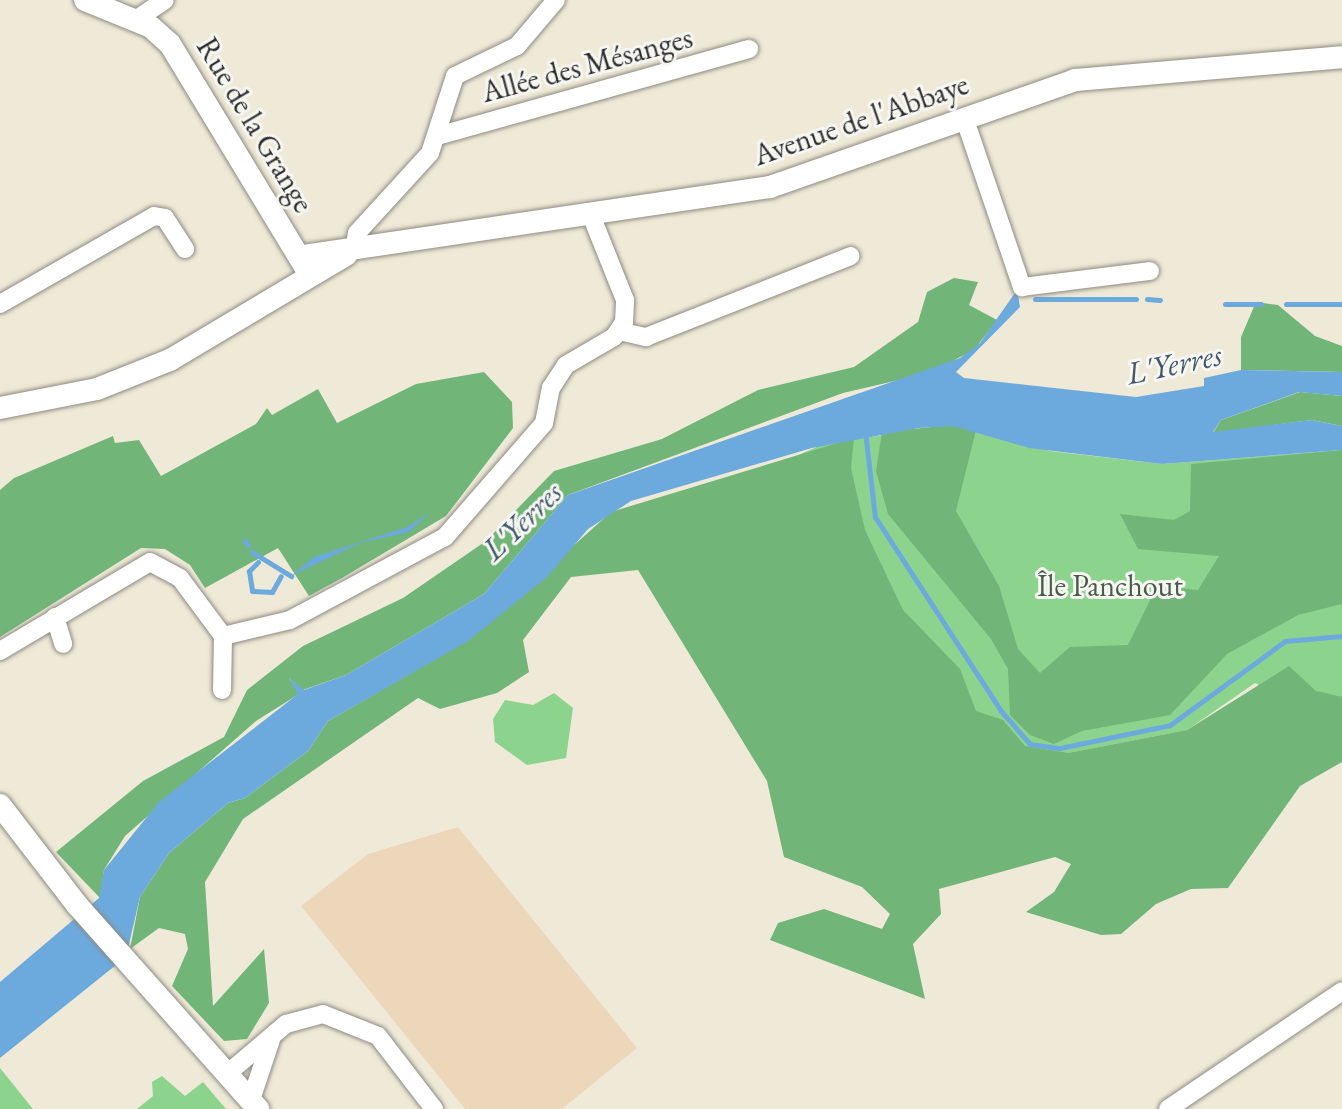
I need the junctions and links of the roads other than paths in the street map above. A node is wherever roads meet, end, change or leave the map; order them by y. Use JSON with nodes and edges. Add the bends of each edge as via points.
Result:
{"nodes":[{"id":1,"x":85,"y":0,"type":"edge"},
{"id":2,"x":165,"y":0,"type":"edge"},
{"id":3,"x":556,"y":0,"type":"edge"},
{"id":4,"x":134,"y":21,"type":"junction"},
{"id":5,"x":749,"y":49,"type":"dead end"},
{"id":6,"x":1342,"y":57,"type":"edge"},
{"id":7,"x":964,"y":117,"type":"junction"},
{"id":8,"x":441,"y":135,"type":"junction"},
{"id":9,"x":591,"y":215,"type":"junction"},
{"id":10,"x":355,"y":245,"type":"junction"},
{"id":11,"x":185,"y":249,"type":"dead end"},
{"id":12,"x":303,"y":256,"type":"junction"},
{"id":13,"x":851,"y":256,"type":"dead end"},
{"id":14,"x":1150,"y":271,"type":"dead end"},
{"id":15,"x":302,"y":281,"type":"junction"},
{"id":16,"x":0,"y":304,"type":"edge"},
{"id":17,"x":619,"y":331,"type":"junction"},
{"id":18,"x":0,"y":408,"type":"edge"},
{"id":19,"x":55,"y":617,"type":"junction"},
{"id":20,"x":223,"y":636,"type":"junction"},
{"id":21,"x":63,"y":644,"type":"dead end"},
{"id":22,"x":0,"y":651,"type":"edge"},
{"id":23,"x":222,"y":690,"type":"dead end"},
{"id":24,"x":0,"y":805,"type":"edge"},
{"id":25,"x":1342,"y":991,"type":"edge"},
{"id":26,"x":271,"y":1040,"type":"junction"},
{"id":27,"x":227,"y":1074,"type":"junction"},
{"id":28,"x":254,"y":1105,"type":"edge"},
{"id":29,"x":434,"y":1109,"type":"edge"},
{"id":30,"x":1168,"y":1109,"type":"edge"}],
"edges":[{"from":1,"to":4,"type":"street","name":"Rue de la Grange"},
{"from":2,"to":4,"type":"street"},
{"from":3,"to":8,"type":"street","via":[[517,46],[455,76],[446,90]]},
{"from":4,"to":12,"type":"street","name":"Rue de la Grange","via":[[170,44]]},
{"from":5,"to":8,"type":"street","name":"Allée des Mésanges"},
{"from":6,"to":7,"type":"street","name":"Avenue de l'Abbaye","via":[[1075,80]]},
{"from":7,"to":9,"type":"street","name":"Avenue de l'Abbaye","via":[[770,187]]},
{"from":7,"to":14,"type":"street","via":[[1022,287]]},
{"from":8,"to":10,"type":"street","via":[[357,233]]},
{"from":9,"to":10,"type":"street","name":"Avenue de l'Abbaye"},
{"from":9,"to":17,"type":"street","via":[[625,300]]},
{"from":10,"to":12,"type":"street","name":"Avenue de l'Abbaye"},
{"from":10,"to":15,"type":"street"},
{"from":11,"to":16,"type":"street","via":[[165,218],[154,216]]},
{"from":12,"to":15,"type":"street","name":"Rue de la Grange"},
{"from":13,"to":17,"type":"street","via":[[646,337]]},
{"from":15,"to":18,"type":"street","via":[[170,360],[85,392]]},
{"from":17,"to":20,"type":"street","via":[[566,365],[551,388],[544,423],[445,537],[290,620]]},
{"from":19,"to":20,"type":"street","via":[[150,562],[180,578]]},
{"from":19,"to":21,"type":"street"},
{"from":19,"to":22,"type":"street"},
{"from":20,"to":23,"type":"street"},
{"from":24,"to":27,"type":"street","via":[[77,905]]},
{"from":25,"to":30,"type":"street","via":[[1298,1015],[1207,1086]]},
{"from":26,"to":27,"type":"street"},
{"from":26,"to":28,"type":"street"},
{"from":26,"to":29,"type":"street","via":[[305,1016],[351,1022],[378,1036]]},
{"from":27,"to":28,"type":"street"}]}
